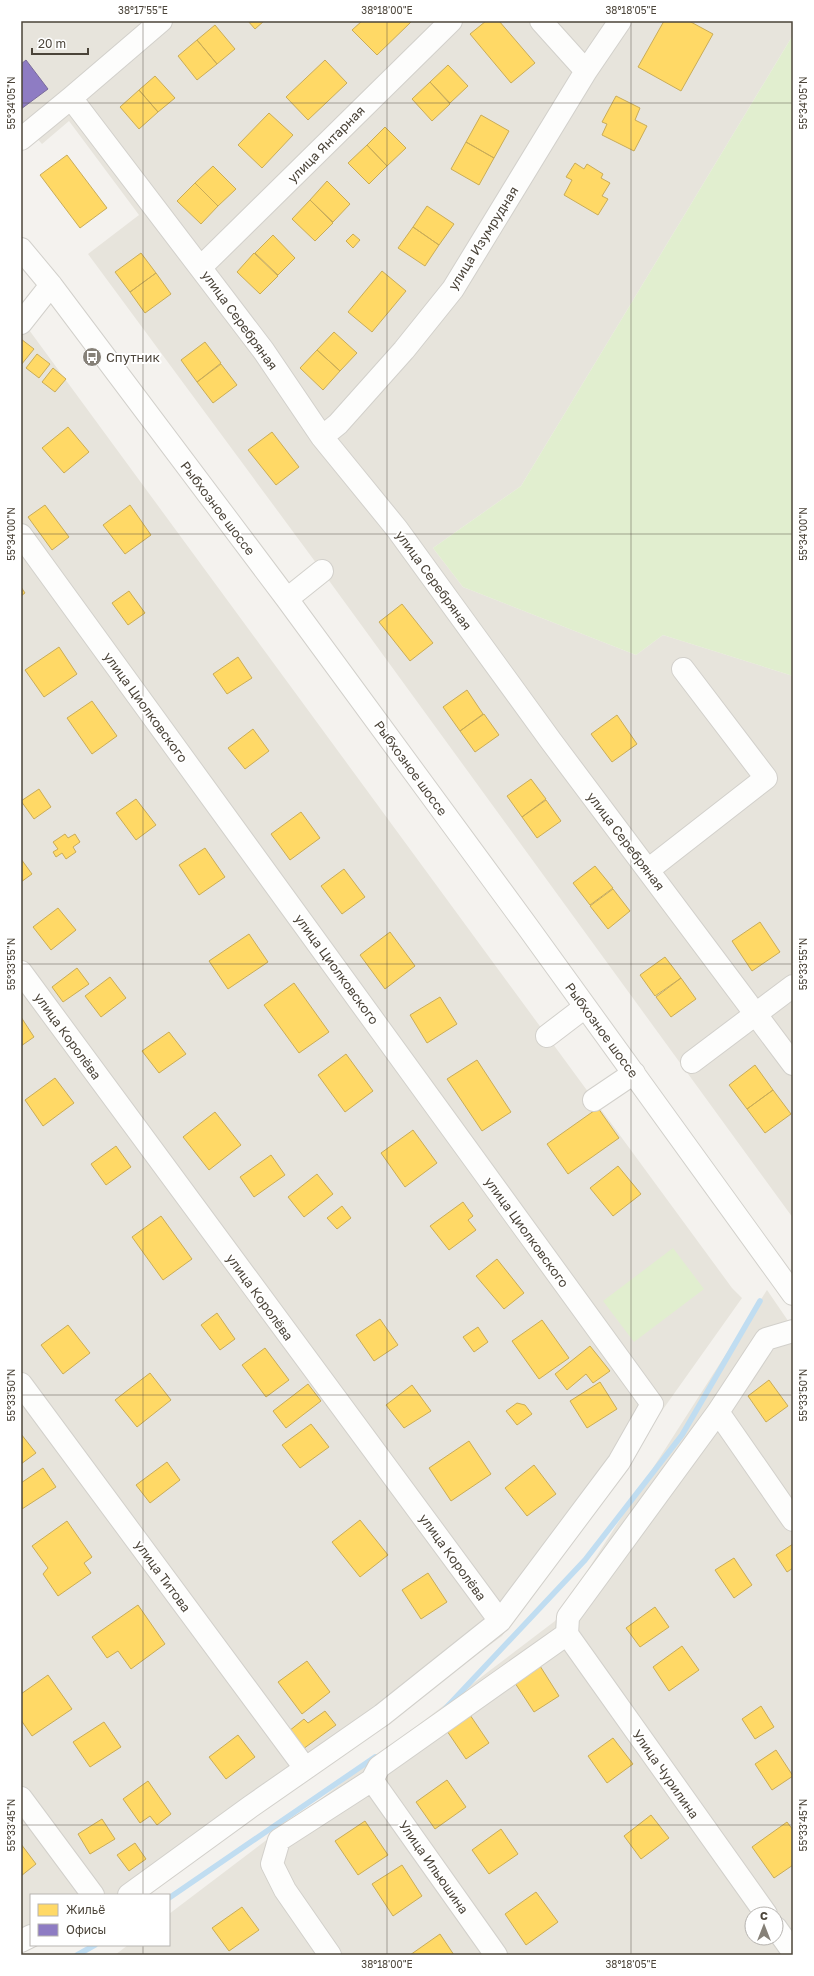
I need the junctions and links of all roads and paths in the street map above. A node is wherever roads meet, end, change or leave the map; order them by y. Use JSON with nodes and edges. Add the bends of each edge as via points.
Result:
{"nodes":[{"id":1,"x":452,"y":21,"type":"edge"},
{"id":2,"x":541,"y":21,"type":"edge"},
{"id":3,"x":620,"y":21,"type":"edge"},
{"id":4,"x":149,"y":25,"type":"edge"},
{"id":5,"x":586,"y":71,"type":"junction"},
{"id":6,"x":71,"y":98,"type":"junction"},
{"id":7,"x":21,"y":139,"type":"edge"},
{"id":8,"x":21,"y":249,"type":"edge"},
{"id":9,"x":201,"y":267,"type":"junction"},
{"id":10,"x":51,"y":285,"type":"junction"},
{"id":11,"x":21,"y":323,"type":"edge"},
{"id":12,"x":322,"y":437,"type":"junction"},
{"id":13,"x":21,"y":535,"type":"edge"},
{"id":14,"x":322,"y":571,"type":"dead end"},
{"id":15,"x":286,"y":599,"type":"junction"},
{"id":16,"x":683,"y":669,"type":"dead end"},
{"id":17,"x":648,"y":870,"type":"junction"},
{"id":18,"x":21,"y":972,"type":"edge"},
{"id":19,"x":793,"y":986,"type":"edge"},
{"id":20,"x":585,"y":1006,"type":"junction"},
{"id":21,"x":757,"y":1014,"type":"junction"},
{"id":22,"x":547,"y":1036,"type":"dead end"},
{"id":23,"x":692,"y":1062,"type":"dead end"},
{"id":24,"x":793,"y":1064,"type":"edge"},
{"id":25,"x":634,"y":1073,"type":"junction"},
{"id":26,"x":594,"y":1100,"type":"dead end"},
{"id":27,"x":793,"y":1294,"type":"edge"},
{"id":28,"x":793,"y":1331,"type":"edge"},
{"id":29,"x":21,"y":1384,"type":"edge"},
{"id":30,"x":718,"y":1412,"type":"junction"},
{"id":31,"x":793,"y":1520,"type":"edge"},
{"id":32,"x":500,"y":1622,"type":"junction"},
{"id":33,"x":566,"y":1634,"type":"junction"},
{"id":34,"x":305,"y":1768,"type":"junction"},
{"id":35,"x":372,"y":1780,"type":"junction"},
{"id":36,"x":21,"y":1798,"type":"edge"},
{"id":37,"x":91,"y":1894,"type":"edge"},
{"id":38,"x":130,"y":1894,"type":"edge"},
{"id":39,"x":760,"y":1906,"type":"edge"},
{"id":40,"x":30,"y":1936,"type":"edge"},
{"id":41,"x":784,"y":1939,"type":"edge"},
{"id":42,"x":21,"y":1941,"type":"edge"},
{"id":43,"x":793,"y":1952,"type":"edge"},
{"id":44,"x":330,"y":1955,"type":"edge"},
{"id":45,"x":496,"y":1955,"type":"edge"}],
"edges":[{"from":1,"to":9,"type":"street","name":"улица Янтарная"},
{"from":2,"to":5,"type":"street"},
{"from":3,"to":5,"type":"street","name":"улица Изумрудная"},
{"from":4,"to":6,"type":"street"},
{"from":5,"to":12,"type":"street","name":"улица Изумрудная","via":[[453,289],[404,350],[338,424]]},
{"from":6,"to":7,"type":"street"},
{"from":6,"to":9,"type":"street","name":"улица Серебряная"},
{"from":8,"to":10,"type":"street","name":"Рыбхозное шоссе"},
{"from":9,"to":12,"type":"street","name":"улица Серебряная","via":[[263,350]]},
{"from":10,"to":11,"type":"street"},
{"from":10,"to":15,"type":"street","name":"Рыбхозное шоссе"},
{"from":12,"to":17,"type":"street","name":"улица Серебряная","via":[[397,528]]},
{"from":13,"to":32,"type":"street","name":"улица Циолковского","via":[[652,1404],[618,1462]]},
{"from":14,"to":15,"type":"street"},
{"from":15,"to":20,"type":"street","name":"Рыбхозное шоссе"},
{"from":16,"to":17,"type":"street","via":[[766,778]]},
{"from":17,"to":21,"type":"street","name":"улица Серебряная"},
{"from":18,"to":32,"type":"street","name":"улица Королёва"},
{"from":19,"to":21,"type":"street"},
{"from":20,"to":22,"type":"street"},
{"from":20,"to":25,"type":"street","name":"Рыбхозное шоссе"},
{"from":21,"to":23,"type":"street"},
{"from":21,"to":24,"type":"street","name":"улица Серебряная"},
{"from":25,"to":26,"type":"street"},
{"from":25,"to":27,"type":"street","name":"Рыбхозное шоссе"},
{"from":28,"to":30,"type":"street","via":[[766,1339]]},
{"from":29,"to":34,"type":"street","name":"улица Титова"},
{"from":30,"to":31,"type":"street"},
{"from":30,"to":33,"type":"street","via":[[568,1618]]},
{"from":32,"to":34,"type":"street","via":[[382,1715]]},
{"from":33,"to":35,"type":"street","via":[[379,1767]]},
{"from":33,"to":39,"type":"street","name":"Улица Чурилина"},
{"from":34,"to":38,"type":"street"},
{"from":35,"to":44,"type":"street","via":[[279,1840],[272,1864],[285,1890]]},
{"from":35,"to":45,"type":"street","name":"Улица Ильюшина"},
{"from":36,"to":37,"type":"street"},
{"from":40,"to":42,"type":"street"},
{"from":41,"to":43,"type":"street"}]}
